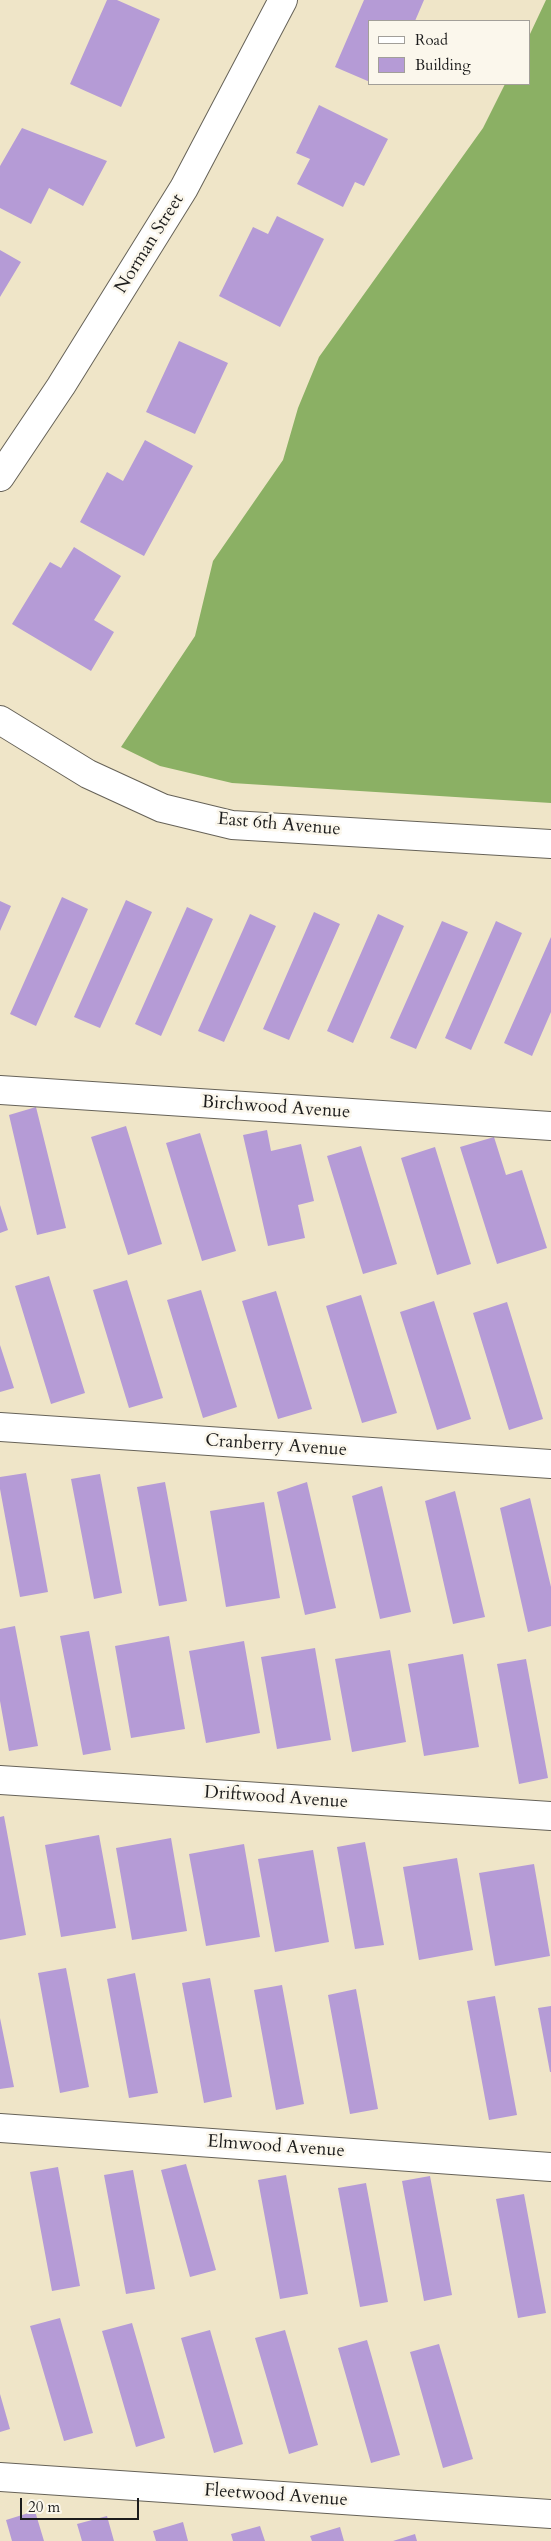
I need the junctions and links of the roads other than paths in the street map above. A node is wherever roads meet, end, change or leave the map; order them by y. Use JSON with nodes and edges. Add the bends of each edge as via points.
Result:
{"nodes":[{"id":1,"x":283,"y":0,"type":"edge"},
{"id":2,"x":0,"y":477,"type":"edge"},
{"id":3,"x":0,"y":720,"type":"edge"},
{"id":4,"x":551,"y":844,"type":"edge"},
{"id":5,"x":0,"y":1090,"type":"edge"},
{"id":6,"x":551,"y":1126,"type":"edge"},
{"id":7,"x":0,"y":1428,"type":"edge"},
{"id":8,"x":551,"y":1464,"type":"edge"},
{"id":9,"x":0,"y":1780,"type":"edge"},
{"id":10,"x":551,"y":1816,"type":"edge"},
{"id":11,"x":0,"y":2128,"type":"edge"},
{"id":12,"x":551,"y":2167,"type":"edge"},
{"id":13,"x":0,"y":2477,"type":"edge"},
{"id":14,"x":551,"y":2514,"type":"edge"}],
"edges":[{"from":1,"to":2,"type":"street","name":"Norman Street","via":[[184,188],[61,386]]},
{"from":3,"to":4,"type":"street","name":"East 6th Avenue","via":[[88,774],[162,808],[232,825]]},
{"from":5,"to":6,"type":"street","name":"Birchwood Avenue"},
{"from":7,"to":8,"type":"street","name":"Cranberry Avenue"},
{"from":9,"to":10,"type":"street","name":"Driftwood Avenue"},
{"from":11,"to":12,"type":"street","name":"Elmwood Avenue"},
{"from":13,"to":14,"type":"street","name":"Fleetwood Avenue"}]}
